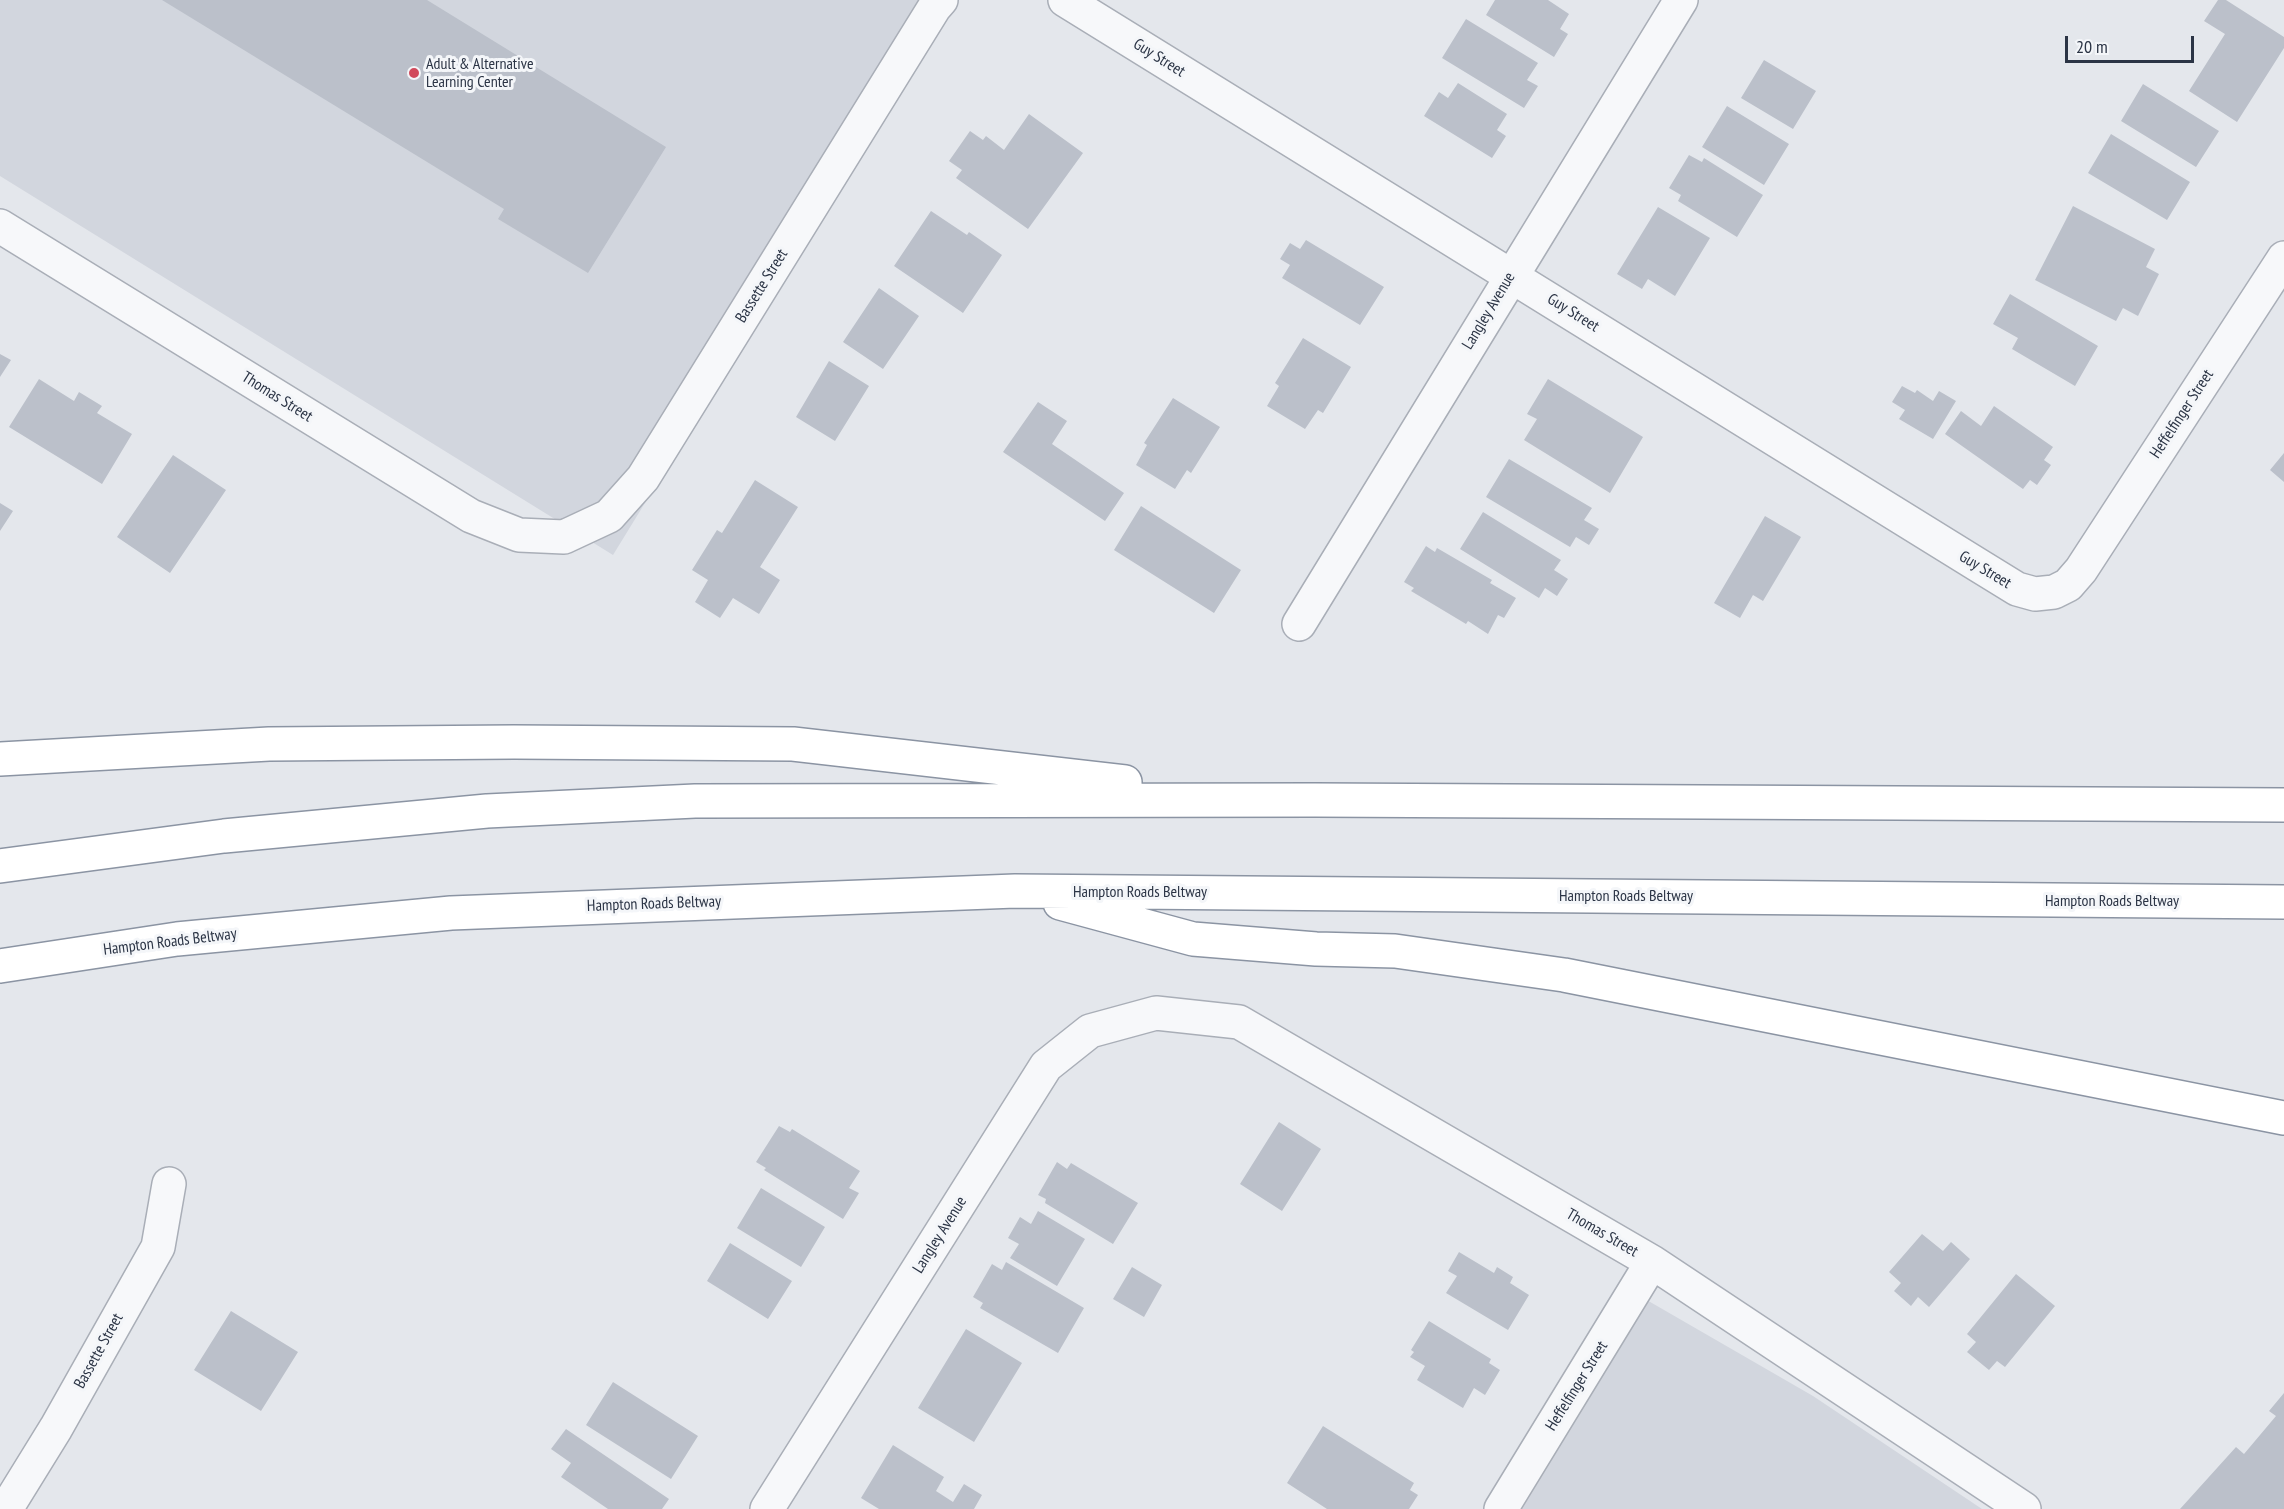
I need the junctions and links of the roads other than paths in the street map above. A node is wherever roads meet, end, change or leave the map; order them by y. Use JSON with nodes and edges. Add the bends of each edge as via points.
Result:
{"nodes":[{"id":1,"x":1065,"y":0,"type":"edge"},
{"id":2,"x":1681,"y":0,"type":"edge"},
{"id":3,"x":937,"y":4,"type":"edge"},
{"id":4,"x":0,"y":226,"type":"edge"},
{"id":5,"x":2284,"y":258,"type":"edge"},
{"id":6,"x":1511,"y":275,"type":"junction"},
{"id":7,"x":564,"y":537,"type":"joint"},
{"id":8,"x":2081,"y":570,"type":"joint"},
{"id":9,"x":1299,"y":624,"type":"dead end"},
{"id":10,"x":0,"y":759,"type":"edge"},
{"id":11,"x":1282,"y":800,"type":"junction"},
{"id":12,"x":2284,"y":805,"type":"edge"},
{"id":13,"x":0,"y":866,"type":"edge"},
{"id":14,"x":1015,"y":891,"type":"junction"},
{"id":15,"x":2284,"y":902,"type":"edge"},
{"id":16,"x":0,"y":966,"type":"edge"},
{"id":17,"x":1156,"y":1014,"type":"joint"},
{"id":18,"x":2284,"y":1118,"type":"edge"},
{"id":19,"x":169,"y":1184,"type":"dead end"},
{"id":20,"x":1652,"y":1262,"type":"junction"},
{"id":21,"x":6,"y":1509,"type":"edge"},
{"id":22,"x":767,"y":1509,"type":"edge"},
{"id":23,"x":1501,"y":1509,"type":"edge"},
{"id":24,"x":2024,"y":1509,"type":"edge"}],
"edges":[{"from":1,"to":6,"type":"street","name":"Guy Street"},
{"from":2,"to":6,"type":"street","name":"Langley Avenue"},
{"from":3,"to":7,"type":"street","name":"Bassette Street","via":[[643,478],[609,516]]},
{"from":4,"to":7,"type":"street","name":"Thomas Street","via":[[471,516],[519,535]]},
{"from":5,"to":8,"type":"street","name":"Heffelfinger Street"},
{"from":6,"to":8,"type":"street","name":"Guy Street","via":[[2017,589],[2036,594],[2054,592],[2068,585]]},
{"from":6,"to":9,"type":"street","name":"Langley Avenue"},
{"from":10,"to":11,"type":"highway","via":[[269,744],[793,744]]},
{"from":11,"to":12,"type":"highway"},
{"from":11,"to":13,"type":"highway","via":[[695,801],[499,810],[224,836]]},
{"from":14,"to":15,"type":"highway","name":"Hampton Roads Beltway"},
{"from":14,"to":16,"type":"highway","name":"Hampton Roads Beltway","via":[[451,913],[177,939]]},
{"from":14,"to":18,"type":"highway","via":[[1193,939],[1395,951],[1564,975]]},
{"from":17,"to":20,"type":"street","name":"Thomas Street","via":[[1239,1022]]},
{"from":17,"to":22,"type":"street","name":"Langley Avenue","via":[[1090,1031],[1046,1066]]},
{"from":19,"to":21,"type":"street","name":"Bassette Street","via":[[158,1246]]},
{"from":20,"to":23,"type":"street","name":"Heffelfinger Street"},
{"from":20,"to":24,"type":"street","name":"Thomas Street"}]}
